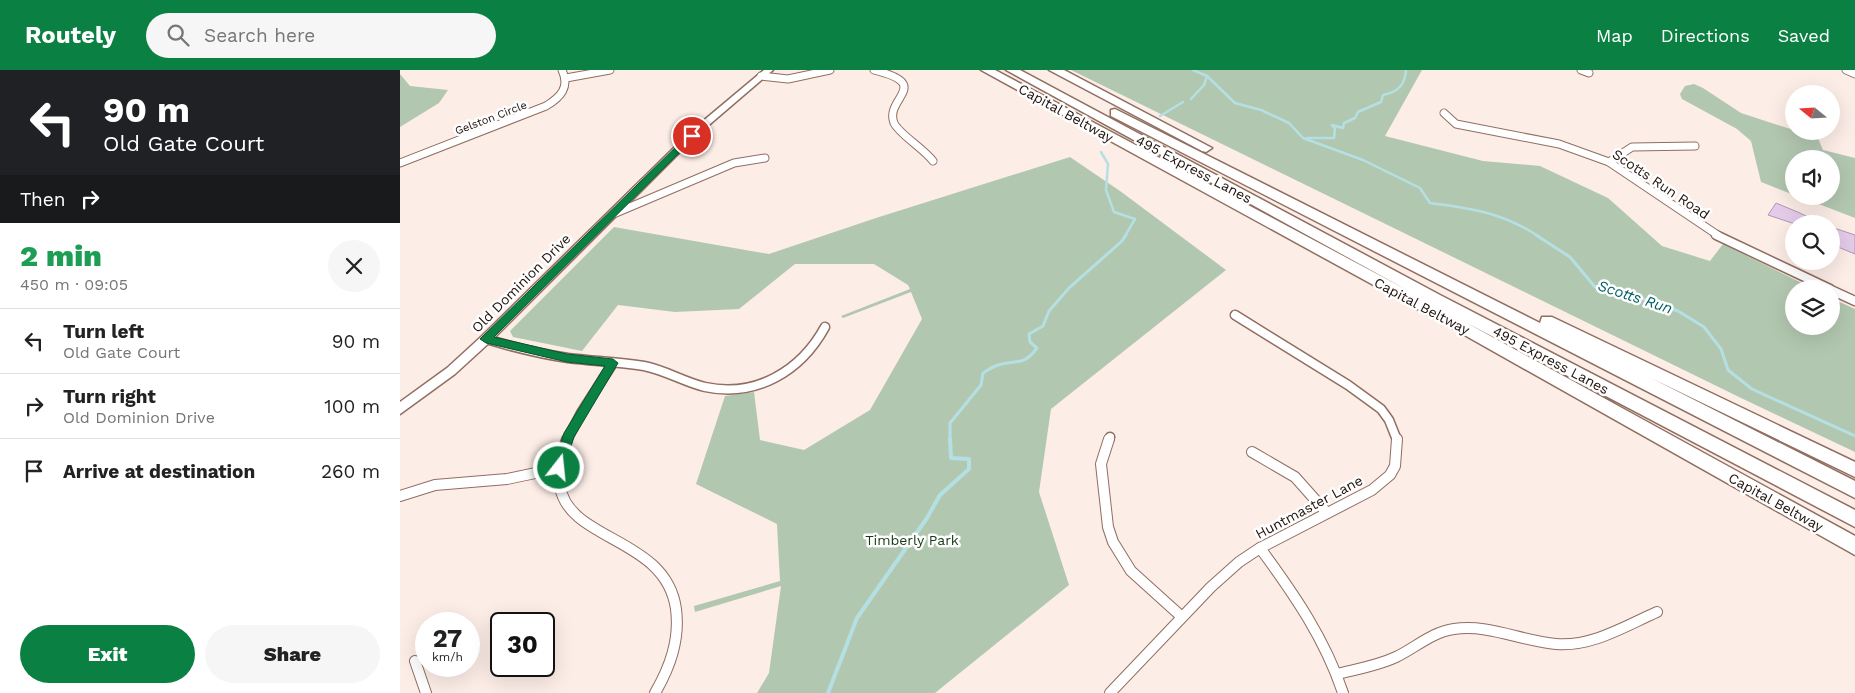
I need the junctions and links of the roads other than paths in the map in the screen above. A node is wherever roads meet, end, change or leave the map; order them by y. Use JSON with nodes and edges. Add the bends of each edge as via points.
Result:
{"nodes":[{"id":1,"x":562,"y":70,"type":"edge"},
{"id":2,"x":610,"y":70,"type":"edge"},
{"id":3,"x":830,"y":70,"type":"edge"},
{"id":4,"x":874,"y":70,"type":"edge"},
{"id":5,"x":987,"y":70,"type":"edge"},
{"id":6,"x":1012,"y":70,"type":"edge"},
{"id":7,"x":1033,"y":70,"type":"edge"},
{"id":8,"x":1055,"y":70,"type":"edge"},
{"id":9,"x":1581,"y":70,"type":"edge"},
{"id":10,"x":1846,"y":70,"type":"edge"},
{"id":11,"x":765,"y":73,"type":"edge"},
{"id":12,"x":1589,"y":73,"type":"dead end"},
{"id":13,"x":1855,"y":74,"type":"edge"},
{"id":14,"x":566,"y":78,"type":"junction"},
{"id":15,"x":1444,"y":113,"type":"dead end"},
{"id":16,"x":1695,"y":146,"type":"dead end"},
{"id":17,"x":765,"y":158,"type":"dead end"},
{"id":18,"x":933,"y":161,"type":"dead end"},
{"id":19,"x":1609,"y":162,"type":"junction"},
{"id":20,"x":400,"y":163,"type":"edge"},
{"id":21,"x":610,"y":216,"type":"junction"},
{"id":22,"x":1811,"y":280,"type":"edge"},
{"id":23,"x":1840,"y":294,"type":"edge"},
{"id":24,"x":1855,"y":301,"type":"edge"},
{"id":25,"x":1236,"y":315,"type":"dead end"},
{"id":26,"x":825,"y":327,"type":"dead end"},
{"id":27,"x":486,"y":339,"type":"junction"},
{"id":28,"x":613,"y":363,"type":"junction"},
{"id":29,"x":400,"y":409,"type":"edge"},
{"id":30,"x":1110,"y":437,"type":"dead end"},
{"id":31,"x":1252,"y":452,"type":"dead end"},
{"id":32,"x":559,"y":468,"type":"junction"},
{"id":33,"x":1855,"y":470,"type":"edge"},
{"id":34,"x":1855,"y":490,"type":"edge"},
{"id":35,"x":400,"y":496,"type":"edge"},
{"id":36,"x":1327,"y":513,"type":"junction"},
{"id":37,"x":1855,"y":519,"type":"edge"},
{"id":38,"x":1855,"y":546,"type":"edge"},
{"id":39,"x":1260,"y":548,"type":"junction"},
{"id":40,"x":1657,"y":612,"type":"dead end"},
{"id":41,"x":1182,"y":617,"type":"junction"},
{"id":42,"x":1337,"y":674,"type":"junction"},
{"id":43,"x":420,"y":677,"type":"edge"},
{"id":44,"x":426,"y":693,"type":"edge"},
{"id":45,"x":655,"y":693,"type":"edge"},
{"id":46,"x":1110,"y":693,"type":"edge"},
{"id":47,"x":1343,"y":693,"type":"edge"}],
"edges":[{"from":1,"to":14,"type":"street"},
{"from":2,"to":14,"type":"street"},
{"from":3,"to":11,"type":"street","via":[[788,79]]},
{"from":4,"to":18,"type":"street","via":[[892,74],[901,81],[904,90],[894,120],[903,134],[920,145]]},
{"from":5,"to":38,"type":"highway","name":"Capital Beltway","via":[[1457,324]]},
{"from":6,"to":37,"type":"highway","name":"495 Express Lanes","via":[[1435,299]]},
{"from":7,"to":34,"type":"highway","name":"495 Express Lanes"},
{"from":8,"to":33,"type":"highway","via":[[1426,262]]},
{"from":9,"to":12,"type":"street"},
{"from":10,"to":13,"type":"street"},
{"from":11,"to":21,"type":"main road","name":"Old Dominion Drive","via":[[698,130]]},
{"from":14,"to":20,"type":"street","name":"Gelston Circle","via":[[562,94],[541,110]]},
{"from":15,"to":19,"type":"street","name":"Scotts Run Road","via":[[1456,124],[1558,144]]},
{"from":16,"to":19,"type":"street","via":[[1632,147]]},
{"from":17,"to":21,"type":"street","via":[[734,163]]},
{"from":19,"to":22,"type":"street","name":"Scotts Run Road","via":[[1713,233]]},
{"from":21,"to":27,"type":"main road","name":"Old Dominion Drive"},
{"from":23,"to":24,"type":"street","name":"Scotts Run Road"},
{"from":25,"to":36,"type":"street","name":"Huntmaster Lane","via":[[1374,402],[1395,431],[1397,456],[1390,475],[1372,490]]},
{"from":26,"to":28,"type":"street","via":[[811,350],[791,370],[769,381],[738,388],[714,389],[656,369]]},
{"from":27,"to":28,"type":"street","via":[[567,358]]},
{"from":27,"to":29,"type":"main road","name":"Old Dominion Drive"},
{"from":28,"to":32,"type":"street","via":[[569,436]]},
{"from":30,"to":41,"type":"street","via":[[1101,464],[1112,542],[1131,571]]},
{"from":31,"to":36,"type":"street","via":[[1295,477]]},
{"from":32,"to":35,"type":"street","via":[[498,480],[435,485]]},
{"from":32,"to":45,"type":"street","via":[[562,496],[569,508],[655,565],[672,592],[677,625],[675,642],[670,662]]},
{"from":36,"to":39,"type":"street","name":"Huntmaster Lane"},
{"from":39,"to":41,"type":"street","name":"Huntmaster Lane","via":[[1220,577]]},
{"from":39,"to":42,"type":"street","via":[[1315,626]]},
{"from":40,"to":42,"type":"street","via":[[1590,641],[1573,644],[1538,641],[1488,629],[1452,629],[1375,665]]},
{"from":41,"to":46,"type":"street","name":"Huntmaster Lane"},
{"from":42,"to":47,"type":"street"},
{"from":43,"to":44,"type":"street"}]}
